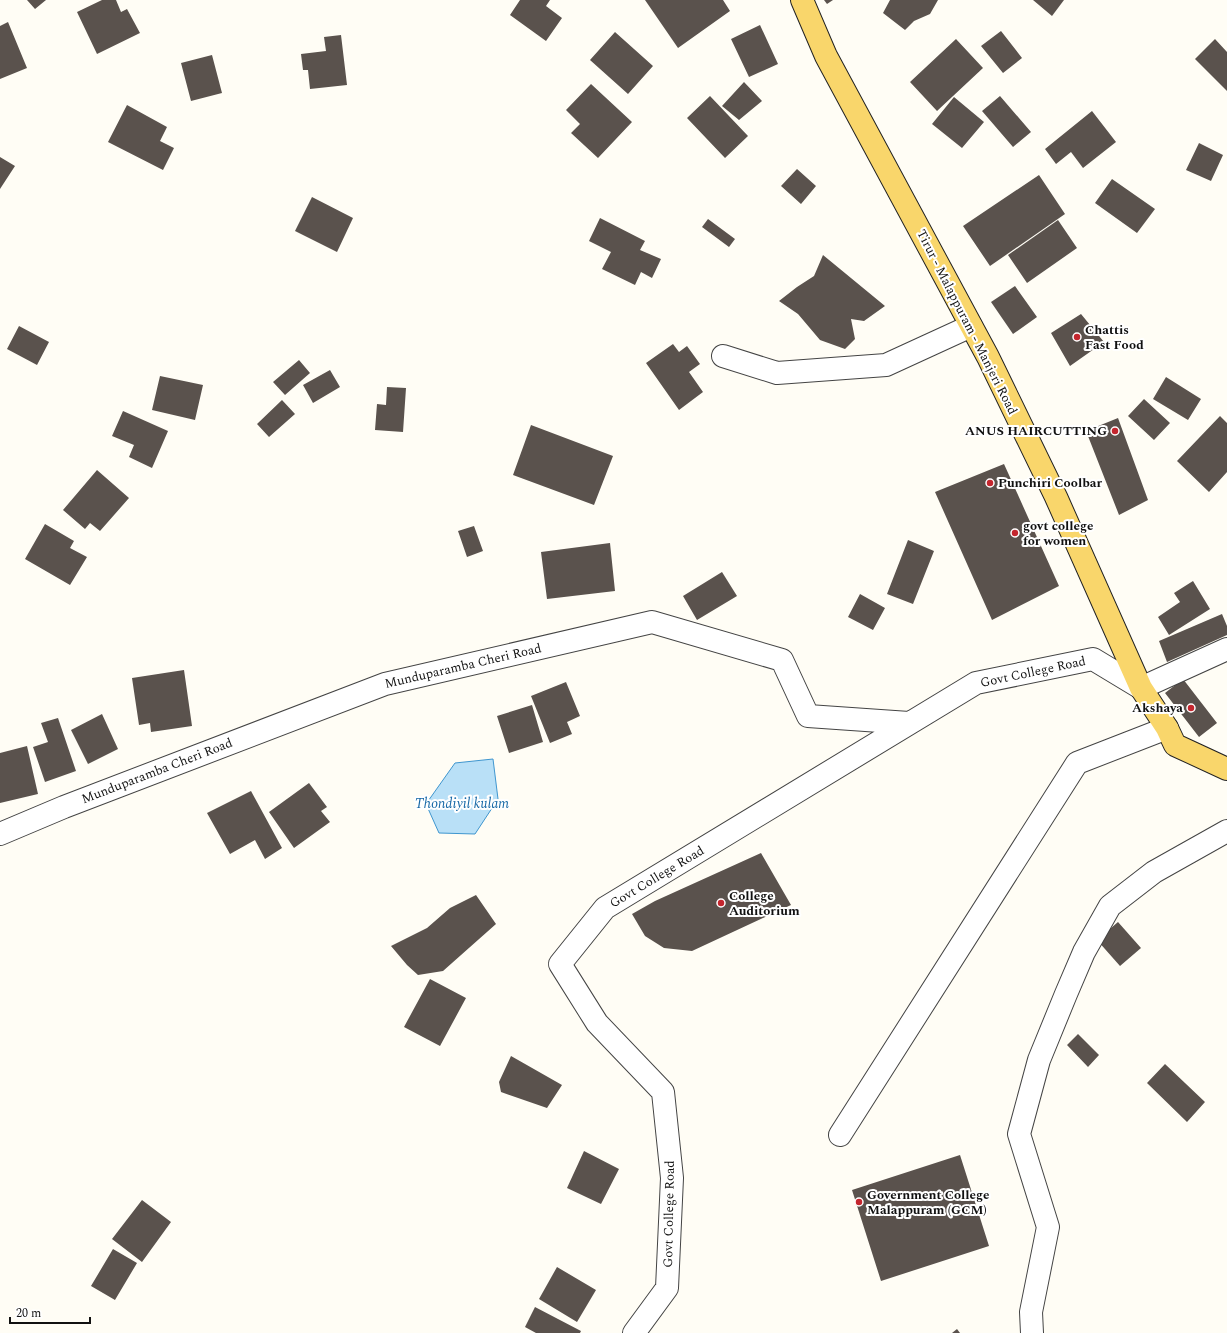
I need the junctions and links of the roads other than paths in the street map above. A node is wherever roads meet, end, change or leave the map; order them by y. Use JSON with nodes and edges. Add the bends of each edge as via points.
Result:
{"nodes":[{"id":1,"x":802,"y":0,"type":"edge"},
{"id":2,"x":971,"y":326,"type":"junction"},
{"id":3,"x":723,"y":356,"type":"dead end"},
{"id":4,"x":1227,"y":649,"type":"edge"},
{"id":5,"x":1141,"y":688,"type":"junction"},
{"id":6,"x":909,"y":723,"type":"junction"},
{"id":7,"x":1167,"y":728,"type":"junction"},
{"id":8,"x":1227,"y":769,"type":"edge"},
{"id":9,"x":1227,"y":831,"type":"edge"},
{"id":10,"x":0,"y":834,"type":"edge"},
{"id":11,"x":840,"y":1135,"type":"dead end"},
{"id":12,"x":634,"y":1333,"type":"edge"},
{"id":13,"x":1032,"y":1333,"type":"edge"}],
"edges":[{"from":1,"to":2,"type":"main road","name":"Tirur - Malappuram - Manjeri Road","via":[[826,56]]},
{"from":2,"to":3,"type":"street","via":[[886,365],[777,373]]},
{"from":2,"to":5,"type":"main road","name":"Tirur - Malappuram - Manjeri Road","via":[[1056,497]]},
{"from":4,"to":5,"type":"street"},
{"from":5,"to":6,"type":"street","name":"Govt College Road","via":[[1093,659],[976,683]]},
{"from":5,"to":7,"type":"main road","name":"Tirur - Malappuram - Manjeri Road"},
{"from":6,"to":10,"type":"street","name":"Munduparamba Cheri Road","via":[[808,716],[782,660],[652,622],[385,684]]},
{"from":6,"to":12,"type":"street","name":"Govt College Road","via":[[605,908],[560,964],[597,1023],[663,1092],[672,1178],[667,1288]]},
{"from":7,"to":8,"type":"main road","name":"Tirur - Malappuram - Manjeri Road","via":[[1175,745]]},
{"from":7,"to":11,"type":"street","via":[[1077,762]]},
{"from":9,"to":13,"type":"street","via":[[1154,872],[1110,906],[1084,952],[1039,1060],[1019,1134],[1048,1227],[1031,1312]]}]}
